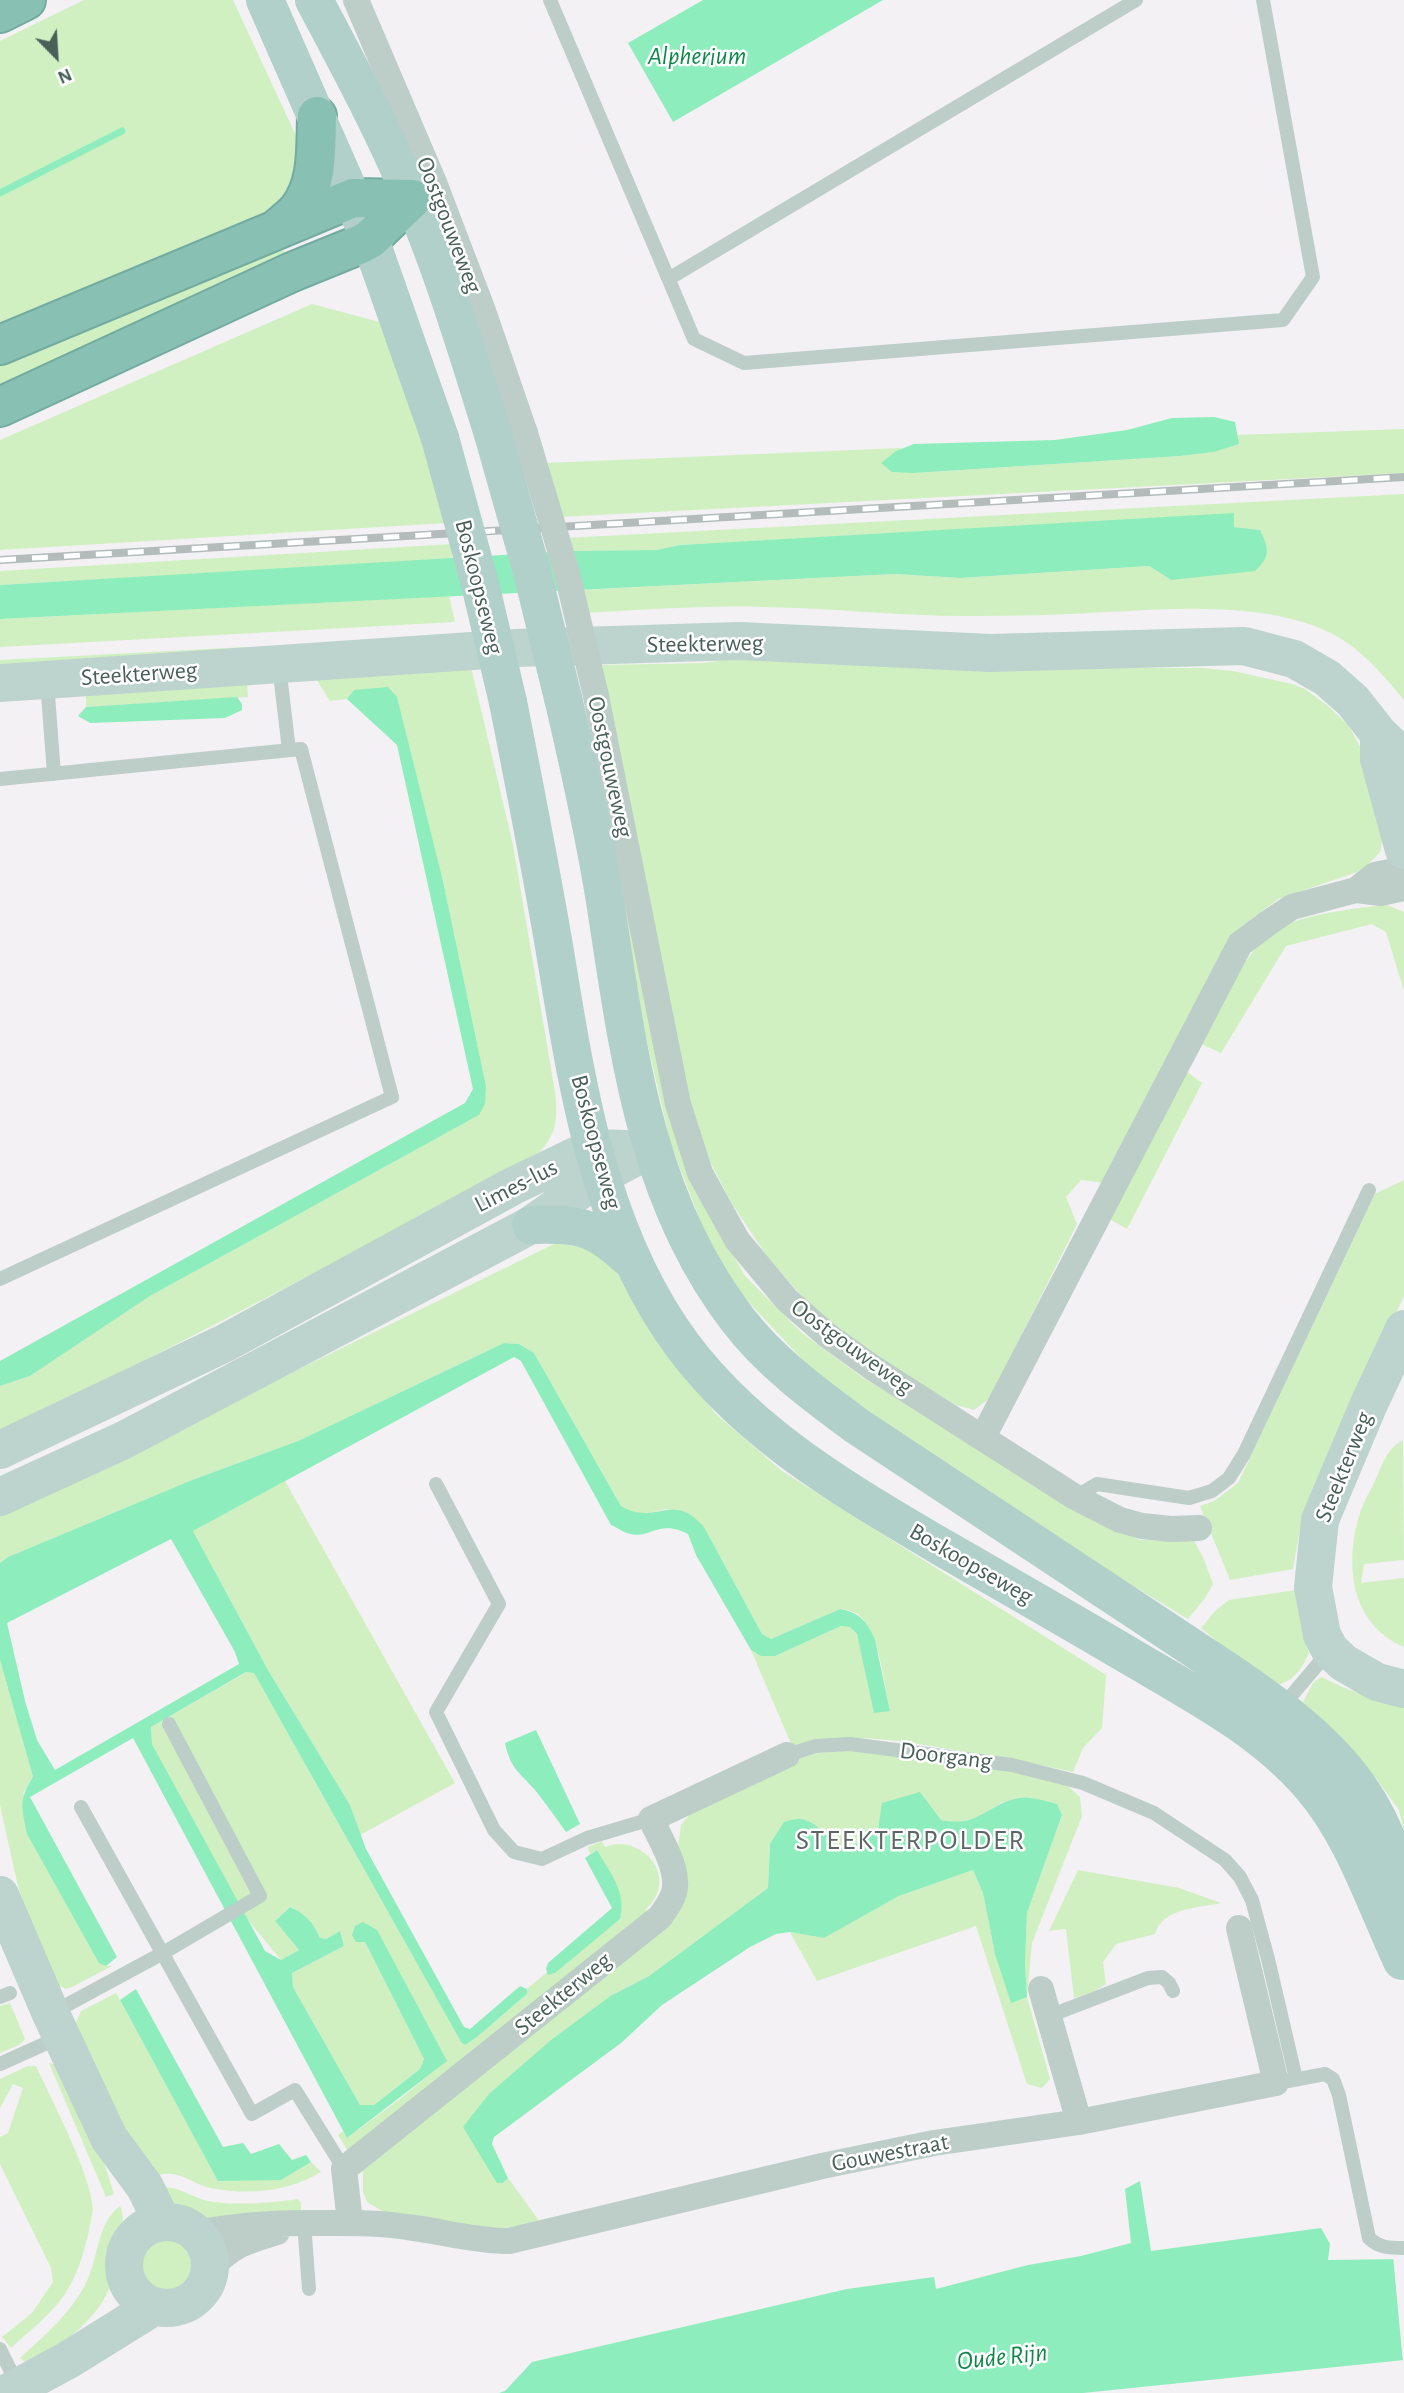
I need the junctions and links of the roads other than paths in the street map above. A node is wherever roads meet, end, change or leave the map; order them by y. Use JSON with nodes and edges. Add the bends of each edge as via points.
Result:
{"nodes":[{"id":1,"x":26,"y":0,"type":"edge"},
{"id":2,"x":314,"y":0,"type":"edge"},
{"id":3,"x":356,"y":0,"type":"edge"},
{"id":4,"x":550,"y":0,"type":"edge"},
{"id":5,"x":1136,"y":0,"type":"edge"},
{"id":6,"x":1263,"y":0,"type":"edge"},
{"id":7,"x":266,"y":4,"type":"edge"},
{"id":8,"x":0,"y":13,"type":"edge"},
{"id":9,"x":317,"y":116,"type":"junction"},
{"id":10,"x":353,"y":198,"type":"junction"},
{"id":11,"x":412,"y":199,"type":"junction"},
{"id":12,"x":273,"y":232,"type":"junction"},
{"id":13,"x":370,"y":239,"type":"junction"},
{"id":14,"x":670,"y":278,"type":"junction"},
{"id":15,"x":0,"y":345,"type":"edge"},
{"id":16,"x":0,"y":407,"type":"edge"},
{"id":17,"x":509,"y":433,"type":"junction"},
{"id":18,"x":279,"y":664,"type":"junction"},
{"id":19,"x":47,"y":680,"type":"junction"},
{"id":20,"x":0,"y":683,"type":"edge"},
{"id":21,"x":580,"y":697,"type":"junction"},
{"id":22,"x":1379,"y":734,"type":"junction"},
{"id":23,"x":289,"y":750,"type":"junction"},
{"id":24,"x":1404,"y":766,"type":"edge"},
{"id":25,"x":54,"y":774,"type":"junction"},
{"id":26,"x":0,"y":779,"type":"edge"},
{"id":27,"x":1404,"y":850,"type":"edge"},
{"id":28,"x":1404,"y":869,"type":"edge"},
{"id":29,"x":1404,"y":888,"type":"edge"},
{"id":30,"x":1356,"y":890,"type":"junction"},
{"id":31,"x":651,"y":1149,"type":"junction"},
{"id":32,"x":596,"y":1162,"type":"junction"},
{"id":33,"x":1369,"y":1190,"type":"dead end"},
{"id":34,"x":531,"y":1225,"type":"junction"},
{"id":35,"x":633,"y":1262,"type":"junction"},
{"id":36,"x":0,"y":1279,"type":"edge"},
{"id":37,"x":1404,"y":1329,"type":"edge"},
{"id":38,"x":983,"y":1437,"type":"junction"},
{"id":39,"x":0,"y":1450,"type":"edge"},
{"id":40,"x":436,"y":1484,"type":"dead end"},
{"id":41,"x":3,"y":1497,"type":"edge"},
{"id":42,"x":1075,"y":1497,"type":"junction"},
{"id":43,"x":1199,"y":1528,"type":"dead end"},
{"id":44,"x":1330,"y":1650,"type":"junction"},
{"id":45,"x":1404,"y":1689,"type":"edge"},
{"id":46,"x":1269,"y":1722,"type":"junction"},
{"id":47,"x":169,"y":1724,"type":"dead end"},
{"id":48,"x":787,"y":1755,"type":"joint"},
{"id":49,"x":81,"y":1807,"type":"dead end"},
{"id":50,"x":652,"y":1819,"type":"junction"},
{"id":51,"x":0,"y":1895,"type":"edge"},
{"id":52,"x":1404,"y":1905,"type":"edge"},
{"id":53,"x":1404,"y":1923,"type":"edge"},
{"id":54,"x":1239,"y":1928,"type":"dead end"},
{"id":55,"x":163,"y":1954,"type":"junction"},
{"id":56,"x":1403,"y":1974,"type":"edge"},
{"id":57,"x":1041,"y":1989,"type":"dead end"},
{"id":58,"x":1173,"y":1991,"type":"dead end"},
{"id":59,"x":1049,"y":2016,"type":"junction"},
{"id":60,"x":56,"y":2025,"type":"junction"},
{"id":61,"x":0,"y":2064,"type":"edge"},
{"id":62,"x":1286,"y":2081,"type":"junction"},
{"id":63,"x":1079,"y":2122,"type":"junction"},
{"id":64,"x":344,"y":2169,"type":"junction"},
{"id":65,"x":350,"y":2222,"type":"junction"},
{"id":66,"x":304,"y":2223,"type":"junction"},
{"id":67,"x":165,"y":2229,"type":"junction"},
{"id":68,"x":1404,"y":2248,"type":"edge"},
{"id":69,"x":210,"y":2269,"type":"junction"},
{"id":70,"x":309,"y":2289,"type":"dead end"},
{"id":71,"x":141,"y":2295,"type":"junction"},
{"id":72,"x":0,"y":2349,"type":"edge"},
{"id":73,"x":13,"y":2390,"type":"edge"}],
"edges":[{"from":1,"to":8,"type":"highway"},
{"from":2,"to":11,"type":"main road","name":"Boskoopseweg"},
{"from":3,"to":17,"type":"street","name":"Oostgouweweg","via":[[483,311]]},
{"from":4,"to":14,"type":"lane"},
{"from":5,"to":14,"type":"lane"},
{"from":6,"to":14,"type":"lane","via":[[1313,276],[1283,320],[744,363],[694,339]]},
{"from":7,"to":9,"type":"main road","name":"Boskoopseweg"},
{"from":9,"to":10,"type":"main road","name":"Boskoopseweg"},
{"from":9,"to":12,"type":"highway","via":[[309,192],[298,211]]},
{"from":10,"to":11,"type":"highway"},
{"from":10,"to":12,"type":"highway"},
{"from":10,"to":13,"type":"main road","name":"Boskoopseweg"},
{"from":11,"to":13,"type":"highway"},
{"from":11,"to":17,"type":"main road","name":"Boskoopseweg"},
{"from":12,"to":15,"type":"highway"},
{"from":13,"to":16,"type":"highway"},
{"from":13,"to":32,"type":"main road","name":"Boskoopseweg","bridge":true,"via":[[440,438],[480,584],[535,834]]},
{"from":17,"to":21,"type":"main road","name":"Boskoopseweg","bridge":true,"via":[[532,572]]},
{"from":18,"to":19,"type":"main road","name":"Steekterweg"},
{"from":18,"to":22,"type":"main road","name":"Steekterweg","via":[[516,648],[739,641],[990,653],[1244,646],[1294,659],[1327,678]]},
{"from":18,"to":23,"type":"lane"},
{"from":19,"to":20,"type":"main road","name":"Steekterweg"},
{"from":19,"to":25,"type":"lane"},
{"from":21,"to":31,"type":"main road","name":"Boskoopseweg","via":[[584,789],[633,1072]]},
{"from":21,"to":38,"type":"street","name":"Oostgouweweg","via":[[678,1104],[700,1173],[737,1240],[806,1318],[873,1368]]},
{"from":22,"to":24,"type":"main road","name":"Steekterweg","via":[[1399,753]]},
{"from":22,"to":27,"type":"main road","via":[[1379,759]]},
{"from":23,"to":25,"type":"lane"},
{"from":23,"to":36,"type":"lane","via":[[302,749],[392,1097]]},
{"from":25,"to":26,"type":"lane"},
{"from":28,"to":30,"type":"street","via":[[1375,875]]},
{"from":29,"to":30,"type":"street","via":[[1381,893]]},
{"from":30,"to":38,"type":"street","via":[[1292,907],[1240,944]]},
{"from":31,"to":32,"type":"main road","name":"Limes-lus"},
{"from":31,"to":46,"type":"main road","name":"Boskoopseweg","via":[[669,1200],[718,1291],[756,1340],[815,1395]]},
{"from":32,"to":34,"type":"main road","name":"Limes-lus"},
{"from":32,"to":35,"type":"main road","name":"Boskoopseweg"},
{"from":32,"to":39,"type":"main road","name":"Limes-lus","via":[[513,1186],[225,1343]]},
{"from":33,"to":42,"type":"lane","via":[[1229,1478],[1212,1491],[1189,1498],[1097,1484]]},
{"from":34,"to":35,"type":"main road","via":[[585,1227],[608,1239]]},
{"from":34,"to":41,"type":"main road","name":"Limes-lus","via":[[124,1440]]},
{"from":35,"to":46,"type":"main road","name":"Boskoopseweg","via":[[694,1359],[731,1401],[784,1447],[894,1519],[1200,1696]]},
{"from":37,"to":44,"type":"main road","name":"Steekterweg","via":[[1320,1520],[1313,1587],[1322,1635]]},
{"from":38,"to":42,"type":"street","name":"Oostgouweweg"},
{"from":40,"to":50,"type":"lane","via":[[499,1604],[436,1712],[494,1830],[514,1852],[542,1859],[587,1838]]},
{"from":42,"to":43,"type":"street","name":"Oostgouweweg","via":[[1120,1520],[1171,1529]]},
{"from":44,"to":45,"type":"main road","via":[[1377,1682]]},
{"from":44,"to":46,"type":"lane"},
{"from":46,"to":52,"type":"main road","name":"Boskoopseweg","via":[[1335,1756],[1359,1786],[1390,1846]]},
{"from":46,"to":56,"type":"main road","name":"Boskoopseweg","via":[[1355,1854]]},
{"from":47,"to":55,"type":"lane","via":[[260,1896]]},
{"from":48,"to":50,"type":"street"},
{"from":48,"to":62,"type":"lane","name":"Doorgang","via":[[816,1746],[850,1744],[1012,1765],[1065,1778],[1154,1813],[1225,1860],[1252,1900],[1265,1947]]},
{"from":49,"to":55,"type":"lane"},
{"from":50,"to":64,"type":"street","name":"Steekterweg","via":[[675,1887],[660,1917]]},
{"from":51,"to":60,"type":"main road"},
{"from":53,"to":56,"type":"main road","name":"Boskoopseweg"},
{"from":54,"to":62,"type":"street"},
{"from":55,"to":60,"type":"lane","via":[[104,1986]]},
{"from":55,"to":64,"type":"lane","via":[[252,2114],[295,2090]]},
{"from":57,"to":59,"type":"street"},
{"from":58,"to":59,"type":"lane","via":[[1162,1977],[1149,1978]]},
{"from":59,"to":63,"type":"street"},
{"from":60,"to":61,"type":"lane"},
{"from":60,"to":67,"type":"main road","via":[[109,2137],[145,2187]]},
{"from":62,"to":63,"type":"street","name":"Gouwestraat"},
{"from":62,"to":68,"type":"lane","via":[[1325,2074],[1333,2079],[1365,2230],[1375,2244]]},
{"from":63,"to":65,"type":"street","name":"Gouwestraat","via":[[934,2143],[822,2166],[509,2241]]},
{"from":64,"to":65,"type":"street"},
{"from":65,"to":66,"type":"street"},
{"from":66,"to":67,"type":"street"},
{"from":66,"to":69,"type":"street","via":[[250,2240],[225,2253]]},
{"from":66,"to":70,"type":"lane"},
{"from":67,"to":69,"type":"main road","via":[[205,2244]]},
{"from":67,"to":71,"type":"main road","via":[[126,2251],[124,2273]]},
{"from":69,"to":71,"type":"main road","via":[[191,2301],[167,2308]]},
{"from":71,"to":73,"type":"main road","via":[[68,2360]]},
{"from":72,"to":73,"type":"lane"}]}
